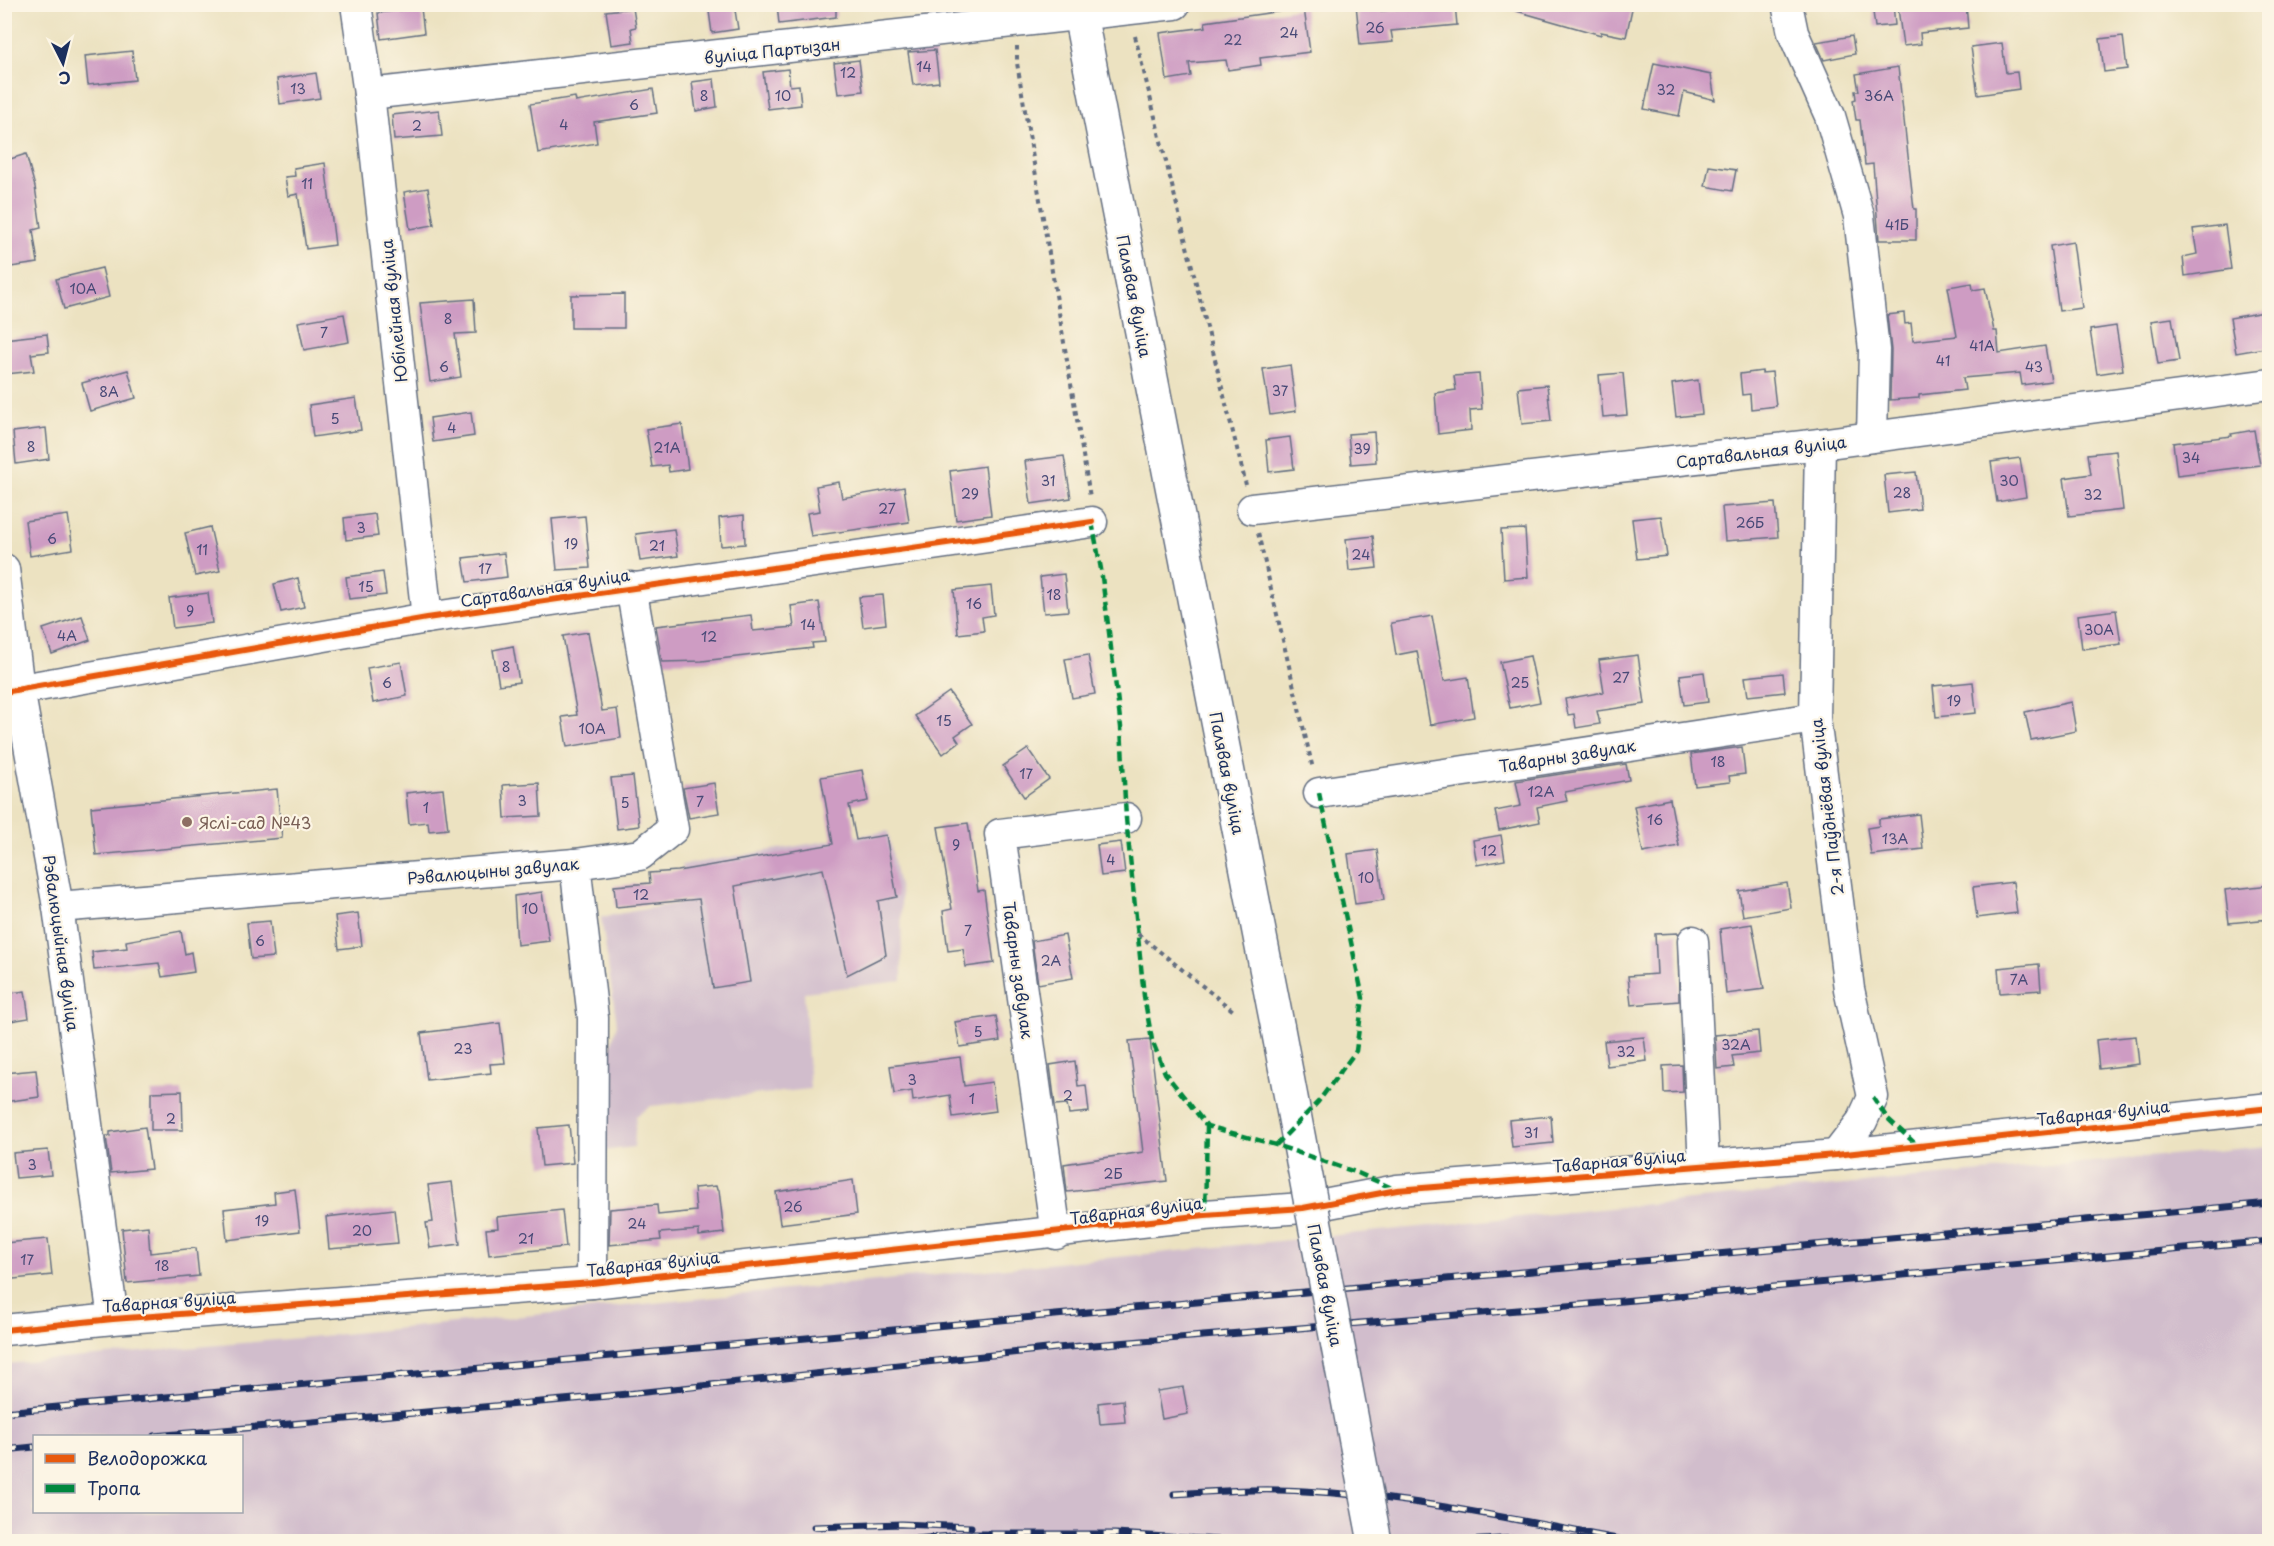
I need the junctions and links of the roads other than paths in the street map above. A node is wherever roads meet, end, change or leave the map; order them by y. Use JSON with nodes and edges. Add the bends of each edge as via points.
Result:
{"nodes":[{"id":1,"x":356,"y":4,"type":"edge"},
{"id":2,"x":1175,"y":4,"type":"edge"},
{"id":3,"x":1787,"y":4,"type":"edge"},
{"id":4,"x":1079,"y":10,"type":"edge"},
{"id":5,"x":369,"y":94,"type":"junction"},
{"id":6,"x":2270,"y":384,"type":"edge"},
{"id":7,"x":1872,"y":437,"type":"junction"},
{"id":8,"x":1820,"y":444,"type":"junction"},
{"id":9,"x":1252,"y":509,"type":"road end"},
{"id":10,"x":1092,"y":522,"type":"road end"},
{"id":11,"x":4,"y":569,"type":"edge"},
{"id":12,"x":631,"y":587,"type":"junction"},
{"id":13,"x":427,"y":618,"type":"junction"},
{"id":14,"x":12,"y":691,"type":"edge"},
{"id":15,"x":1815,"y":718,"type":"junction"},
{"id":16,"x":1319,"y":793,"type":"road end"},
{"id":17,"x":1126,"y":818,"type":"dead end"},
{"id":18,"x":575,"y":864,"type":"junction"},
{"id":19,"x":58,"y":907,"type":"junction"},
{"id":20,"x":1693,"y":941,"type":"dead end"},
{"id":21,"x":2270,"y":1108,"type":"edge"},
{"id":22,"x":1836,"y":1155,"type":"junction"},
{"id":23,"x":1704,"y":1166,"type":"junction"},
{"id":24,"x":1056,"y":1234,"type":"junction"},
{"id":25,"x":592,"y":1283,"type":"junction"},
{"id":26,"x":113,"y":1319,"type":"junction"},
{"id":27,"x":4,"y":1330,"type":"edge"},
{"id":28,"x":1375,"y":1542,"type":"edge"}],
"edges":[{"from":1,"to":5,"type":"street","name":"Юбілейная вуліца"},
{"from":2,"to":4,"type":"street","name":"вуліца Партызан"},
{"from":3,"to":7,"type":"street","via":[[1793,33],[1830,116],[1859,216],[1874,350]]},
{"from":4,"to":5,"type":"street","name":"вуліца Партызан","via":[[1023,22]]},
{"from":4,"to":28,"type":"main road","name":"Палявая вуліца","bridge":true},
{"from":5,"to":13,"type":"street","name":"Юбілейная вуліца"},
{"from":6,"to":7,"type":"street","name":"Сартавальная вуліца"},
{"from":7,"to":8,"type":"street","name":"Сартавальная вуліца"},
{"from":8,"to":9,"type":"street","name":"Сартавальная вуліца"},
{"from":8,"to":15,"type":"street","name":"2-я Паўднёвая вуліца"},
{"from":10,"to":12,"type":"street","name":"Сартавальная вуліца"},
{"from":11,"to":14,"type":"street","name":"Рэвалюцыйная вуліца"},
{"from":12,"to":13,"type":"street","name":"Сартавальная вуліца"},
{"from":12,"to":18,"type":"street","name":"Рэвалюцыны завулак","via":[[673,829],[640,855]]},
{"from":13,"to":14,"type":"street","name":"Сартавальная вуліца"},
{"from":14,"to":19,"type":"street","name":"Рэвалюцыйная вуліца"},
{"from":15,"to":16,"type":"street","name":"Таварны завулак"},
{"from":15,"to":22,"type":"street","name":"2-я Паўднёвая вуліца","via":[[1849,989],[1873,1097],[1862,1121]]},
{"from":17,"to":24,"type":"street","name":"Таварны завулак","via":[[1000,834]]},
{"from":18,"to":19,"type":"street","name":"Рэвалюцыны завулак"},
{"from":18,"to":25,"type":"street","via":[[593,1018]]},
{"from":19,"to":26,"type":"street","name":"Рэвалюцыйная вуліца"},
{"from":20,"to":23,"type":"street"},
{"from":21,"to":22,"type":"street","name":"Таварная вуліца"},
{"from":22,"to":23,"type":"street","name":"Таварная вуліца"},
{"from":23,"to":24,"type":"street","name":"Таварная вуліца","via":[[1396,1190],[1303,1208],[1205,1215]]},
{"from":24,"to":25,"type":"street","name":"Таварная вуліца"},
{"from":25,"to":26,"type":"street","name":"Таварная вуліца"},
{"from":26,"to":27,"type":"street","name":"Таварная вуліца"}]}
